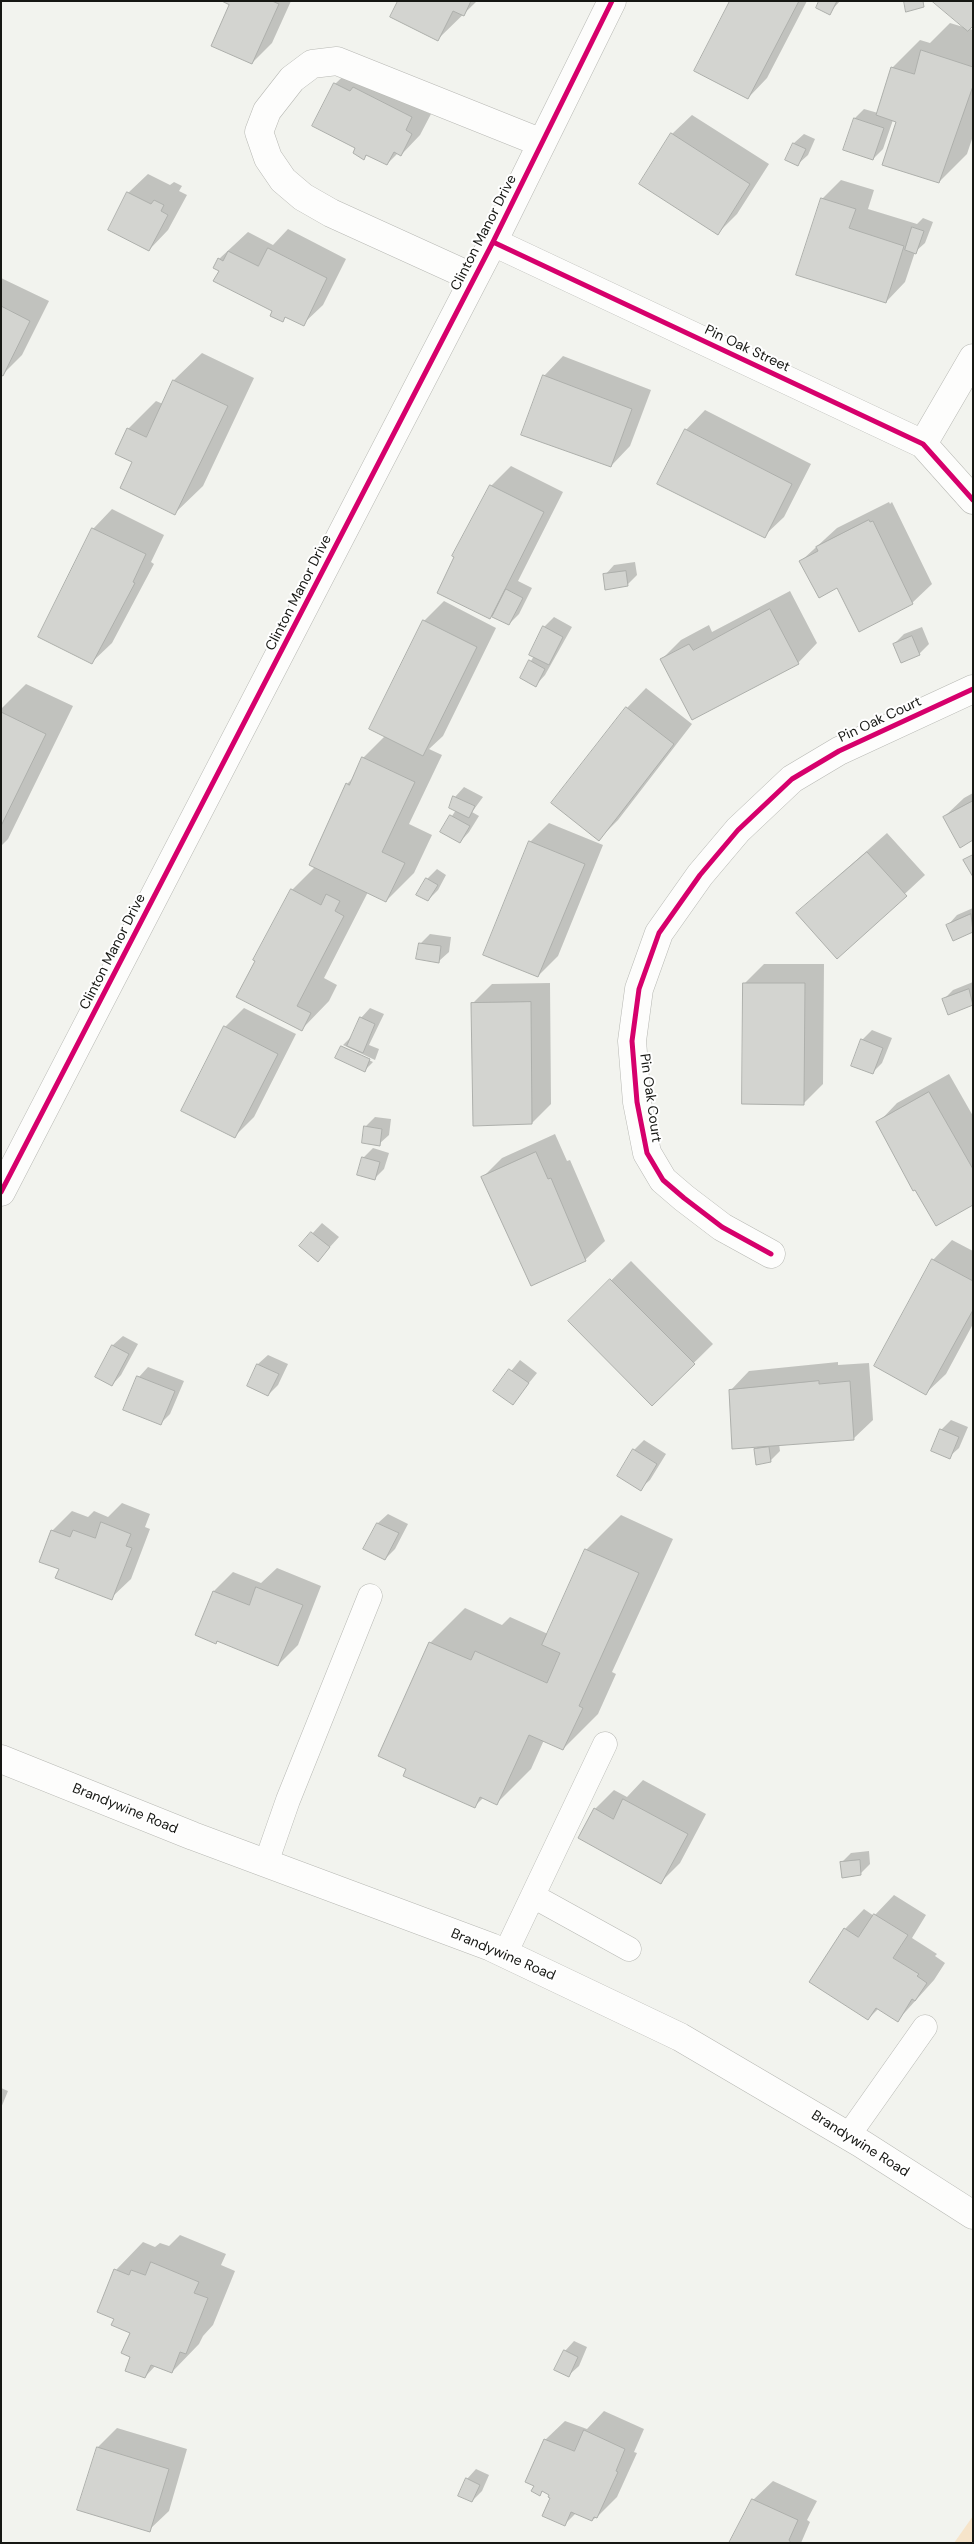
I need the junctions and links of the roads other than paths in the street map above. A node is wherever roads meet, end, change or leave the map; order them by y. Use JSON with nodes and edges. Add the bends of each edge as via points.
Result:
{"nodes":[{"id":1,"x":612,"y":1,"type":"edge"},
{"id":2,"x":542,"y":143,"type":"junction"},
{"id":3,"x":493,"y":242,"type":"junction"},
{"id":4,"x":474,"y":278,"type":"junction"},
{"id":5,"x":973,"y":358,"type":"edge"},
{"id":6,"x":922,"y":444,"type":"junction"},
{"id":7,"x":973,"y":500,"type":"edge"},
{"id":8,"x":973,"y":689,"type":"edge"},
{"id":9,"x":1,"y":1192,"type":"edge"},
{"id":10,"x":771,"y":1254,"type":"dead end"},
{"id":11,"x":370,"y":1596,"type":"dead end"},
{"id":12,"x":605,"y":1744,"type":"dead end"},
{"id":13,"x":1,"y":1759,"type":"edge"},
{"id":14,"x":266,"y":1864,"type":"junction"},
{"id":15,"x":533,"y":1896,"type":"junction"},
{"id":16,"x":629,"y":1949,"type":"dead end"},
{"id":17,"x":505,"y":1954,"type":"junction"},
{"id":18,"x":925,"y":2027,"type":"dead end"},
{"id":19,"x":848,"y":2136,"type":"junction"},
{"id":20,"x":973,"y":2215,"type":"edge"}],
"edges":[{"from":1,"to":2,"type":"street","name":"Clinton Manor Drive"},
{"from":2,"to":3,"type":"street","name":"Clinton Manor Drive"},
{"from":2,"to":4,"type":"street","via":[[336,61],[312,64],[292,79],[267,111],[259,132],[268,158],[283,180],[303,197]]},
{"from":3,"to":4,"type":"street","name":"Clinton Manor Drive"},
{"from":3,"to":6,"type":"street","name":"Pin Oak Street"},
{"from":4,"to":9,"type":"street","name":"Clinton Manor Drive"},
{"from":5,"to":6,"type":"street"},
{"from":6,"to":7,"type":"street","name":"Pin Oak Street"},
{"from":8,"to":10,"type":"street","name":"Pin Oak Court","via":[[839,751],[792,779],[738,830],[659,933],[639,990],[632,1041],[637,1102],[647,1153],[663,1180],[684,1198],[722,1227]]},
{"from":11,"to":14,"type":"lane","via":[[288,1800]]},
{"from":12,"to":15,"type":"lane"},
{"from":13,"to":14,"type":"street","name":"Brandywine Road"},
{"from":14,"to":17,"type":"street","name":"Brandywine Road"},
{"from":15,"to":16,"type":"lane"},
{"from":15,"to":17,"type":"lane"},
{"from":17,"to":19,"type":"street","name":"Brandywine Road","via":[[680,2037]]},
{"from":18,"to":19,"type":"lane"},
{"from":19,"to":20,"type":"street","name":"Brandywine Road"}]}
